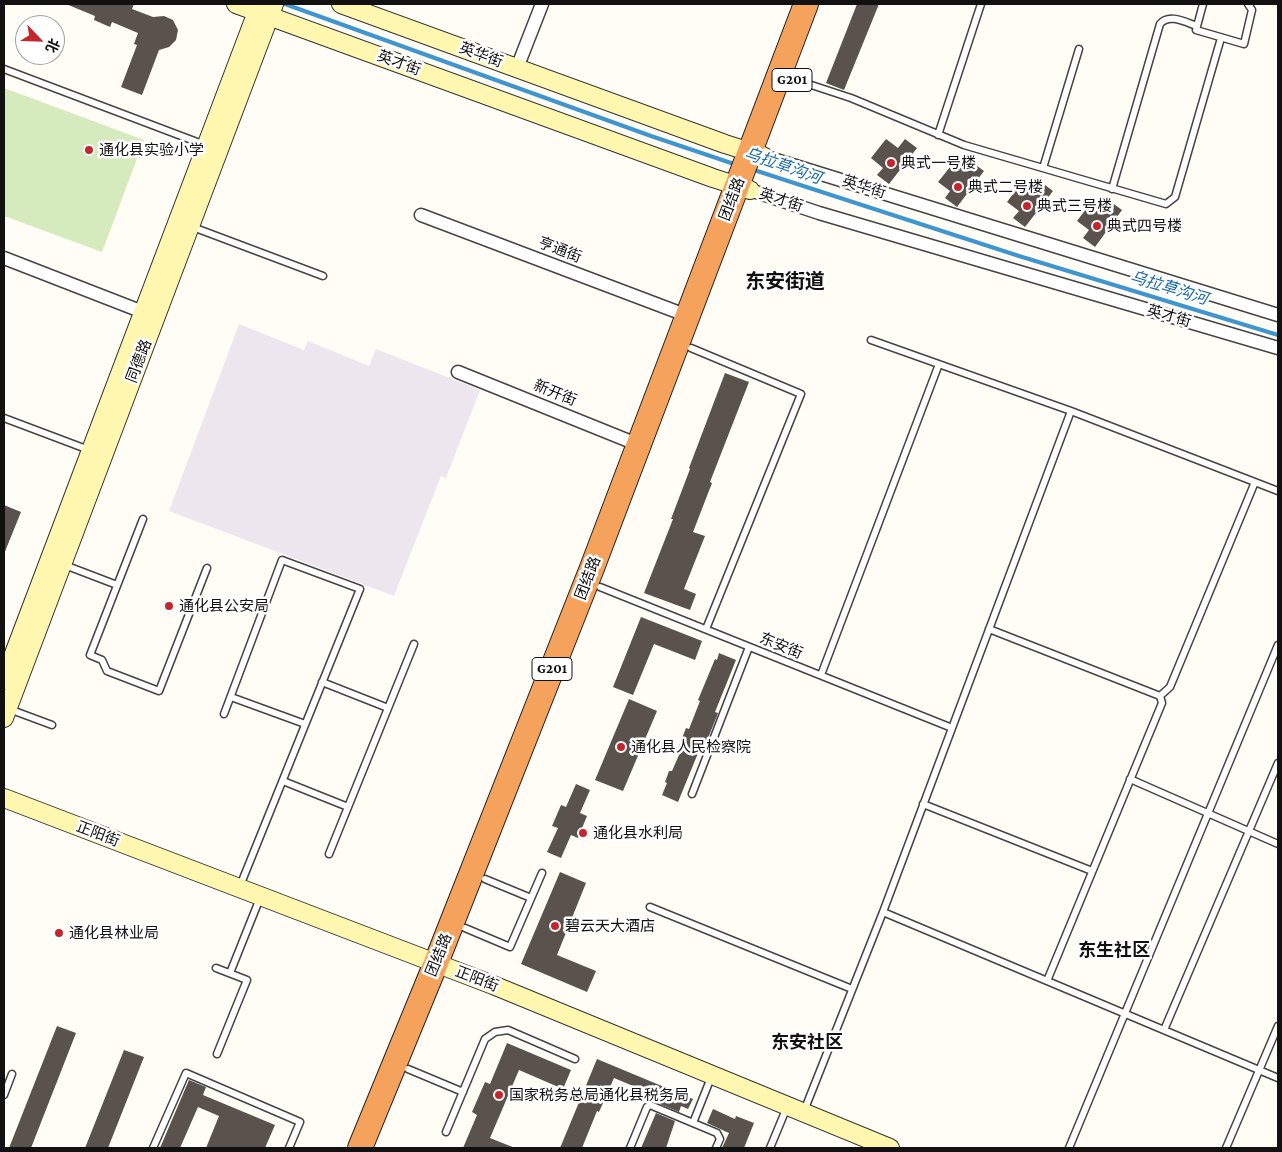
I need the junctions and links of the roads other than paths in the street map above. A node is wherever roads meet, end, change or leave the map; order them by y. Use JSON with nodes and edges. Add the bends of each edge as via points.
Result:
{"nodes":[{"id":1,"x":236,"y":4,"type":"edge"},
{"id":2,"x":341,"y":4,"type":"edge"},
{"id":3,"x":542,"y":4,"type":"edge"},
{"id":4,"x":806,"y":4,"type":"edge"},
{"id":5,"x":821,"y":4,"type":"edge"},
{"id":6,"x":981,"y":4,"type":"edge"},
{"id":7,"x":1203,"y":4,"type":"edge"},
{"id":8,"x":1248,"y":4,"type":"edge"},
{"id":9,"x":267,"y":9,"type":"edge"},
{"id":10,"x":1197,"y":26,"type":"junction"},
{"id":11,"x":1222,"y":38,"type":"junction"},
{"id":12,"x":1079,"y":49,"type":"dead end"},
{"id":13,"x":518,"y":68,"type":"junction"},
{"id":14,"x":4,"y":69,"type":"edge"},
{"id":15,"x":793,"y":79,"type":"junction"},
{"id":16,"x":938,"y":135,"type":"junction"},
{"id":17,"x":206,"y":145,"type":"junction"},
{"id":18,"x":756,"y":154,"type":"junction"},
{"id":19,"x":1043,"y":168,"type":"junction"},
{"id":20,"x":744,"y":188,"type":"junction"},
{"id":21,"x":1112,"y":189,"type":"junction"},
{"id":22,"x":421,"y":215,"type":"dead end"},
{"id":23,"x":190,"y":226,"type":"junction"},
{"id":24,"x":4,"y":258,"type":"edge"},
{"id":25,"x":322,"y":276,"type":"dead end"},
{"id":26,"x":143,"y":312,"type":"junction"},
{"id":27,"x":1278,"y":315,"type":"edge"},
{"id":28,"x":688,"y":316,"type":"junction"},
{"id":29,"x":871,"y":340,"type":"dead end"},
{"id":30,"x":691,"y":348,"type":"junction"},
{"id":31,"x":1278,"y":348,"type":"edge"},
{"id":32,"x":939,"y":364,"type":"junction"},
{"id":33,"x":458,"y":372,"type":"dead end"},
{"id":34,"x":1070,"y":412,"type":"junction"},
{"id":35,"x":4,"y":418,"type":"edge"},
{"id":36,"x":639,"y":444,"type":"junction"},
{"id":37,"x":91,"y":450,"type":"junction"},
{"id":38,"x":1255,"y":482,"type":"junction"},
{"id":39,"x":1278,"y":491,"type":"edge"},
{"id":40,"x":143,"y":519,"type":"dead end"},
{"id":41,"x":62,"y":564,"type":"junction"},
{"id":42,"x":207,"y":568,"type":"dead end"},
{"id":43,"x":117,"y":585,"type":"junction"},
{"id":44,"x":600,"y":587,"type":"junction"},
{"id":45,"x":706,"y":629,"type":"junction"},
{"id":46,"x":989,"y":629,"type":"junction"},
{"id":47,"x":414,"y":644,"type":"dead end"},
{"id":48,"x":1278,"y":645,"type":"edge"},
{"id":49,"x":749,"y":647,"type":"junction"},
{"id":50,"x":821,"y":675,"type":"junction"},
{"id":51,"x":4,"y":680,"type":"edge"},
{"id":52,"x":322,"y":682,"type":"junction"},
{"id":53,"x":231,"y":696,"type":"junction"},
{"id":54,"x":1160,"y":696,"type":"junction"},
{"id":55,"x":388,"y":708,"type":"junction"},
{"id":56,"x":6,"y":713,"type":"edge"},
{"id":57,"x":224,"y":714,"type":"dead end"},
{"id":58,"x":305,"y":724,"type":"junction"},
{"id":59,"x":52,"y":726,"type":"dead end"},
{"id":60,"x":952,"y":728,"type":"junction"},
{"id":61,"x":1278,"y":763,"type":"edge"},
{"id":62,"x":1130,"y":779,"type":"junction"},
{"id":63,"x":283,"y":781,"type":"junction"},
{"id":64,"x":692,"y":794,"type":"dead end"},
{"id":65,"x":4,"y":798,"type":"edge"},
{"id":66,"x":923,"y":804,"type":"junction"},
{"id":67,"x":348,"y":807,"type":"junction"},
{"id":68,"x":1208,"y":813,"type":"junction"},
{"id":69,"x":1249,"y":831,"type":"junction"},
{"id":70,"x":1278,"y":844,"type":"edge"},
{"id":71,"x":329,"y":854,"type":"dead end"},
{"id":72,"x":1092,"y":871,"type":"junction"},
{"id":73,"x":542,"y":873,"type":"dead end"},
{"id":74,"x":485,"y":879,"type":"junction"},
{"id":75,"x":240,"y":888,"type":"junction"},
{"id":76,"x":261,"y":896,"type":"junction"},
{"id":77,"x":531,"y":898,"type":"junction"},
{"id":78,"x":650,"y":907,"type":"dead end"},
{"id":79,"x":883,"y":912,"type":"junction"},
{"id":80,"x":465,"y":928,"type":"junction"},
{"id":81,"x":442,"y":966,"type":"junction"},
{"id":82,"x":216,"y":968,"type":"dead end"},
{"id":83,"x":230,"y":973,"type":"junction"},
{"id":84,"x":1047,"y":981,"type":"junction"},
{"id":85,"x":852,"y":989,"type":"junction"},
{"id":86,"x":1125,"y":1014,"type":"junction"},
{"id":87,"x":1278,"y":1026,"type":"edge"},
{"id":88,"x":1164,"y":1030,"type":"junction"},
{"id":89,"x":217,"y":1054,"type":"dead end"},
{"id":90,"x":575,"y":1059,"type":"dead end"},
{"id":91,"x":408,"y":1069,"type":"junction"},
{"id":92,"x":1259,"y":1070,"type":"junction"},
{"id":93,"x":12,"y":1074,"type":"dead end"},
{"id":94,"x":712,"y":1075,"type":"junction"},
{"id":95,"x":1278,"y":1078,"type":"edge"},
{"id":96,"x":463,"y":1092,"type":"junction"},
{"id":97,"x":4,"y":1095,"type":"edge"},
{"id":98,"x":795,"y":1109,"type":"junction"},
{"id":99,"x":693,"y":1122,"type":"junction"},
{"id":100,"x":446,"y":1132,"type":"dead end"},
{"id":101,"x":153,"y":1148,"type":"edge"},
{"id":102,"x":289,"y":1148,"type":"edge"},
{"id":103,"x":360,"y":1148,"type":"edge"},
{"id":104,"x":375,"y":1148,"type":"edge"},
{"id":105,"x":630,"y":1148,"type":"edge"},
{"id":106,"x":716,"y":1148,"type":"edge"},
{"id":107,"x":770,"y":1148,"type":"edge"},
{"id":108,"x":890,"y":1148,"type":"edge"},
{"id":109,"x":1069,"y":1148,"type":"edge"},
{"id":110,"x":1226,"y":1148,"type":"edge"}],
"edges":[{"from":1,"to":9,"type":"street","name":"英才街"},
{"from":2,"to":13,"type":"street","name":"英华街"},
{"from":3,"to":13,"type":"street"},
{"from":4,"to":18,"type":"highway","name":"团结路","number":"G201"},
{"from":5,"to":15,"type":"highway","name":"团结路","number":"G201"},
{"from":6,"to":16,"type":"lane"},
{"from":7,"to":10,"type":"lane"},
{"from":8,"to":11,"type":"lane","via":[[1252,10],[1244,44]]},
{"from":9,"to":17,"type":"street","name":"同德路"},
{"from":9,"to":20,"type":"street","name":"英才街"},
{"from":9,"to":23,"type":"street","name":"同德路"},
{"from":10,"to":11,"type":"lane","via":[[1196,30]]},
{"from":10,"to":21,"type":"lane","via":[[1172,18],[1160,24]]},
{"from":11,"to":21,"type":"lane","via":[[1174,197],[1166,204]]},
{"from":12,"to":19,"type":"lane"},
{"from":13,"to":18,"type":"street","name":"英华街"},
{"from":14,"to":17,"type":"lane"},
{"from":15,"to":16,"type":"lane","via":[[851,98]]},
{"from":15,"to":18,"type":"highway","name":"团结路","number":"G201"},
{"from":16,"to":19,"type":"lane"},
{"from":17,"to":26,"type":"street","name":"同德路"},
{"from":18,"to":20,"type":"highway","name":"团结路","number":"G201"},
{"from":18,"to":27,"type":"street","name":"英华街"},
{"from":19,"to":21,"type":"lane"},
{"from":20,"to":28,"type":"highway","name":"团结路","number":"G201"},
{"from":20,"to":30,"type":"highway","name":"团结路","number":"G201"},
{"from":20,"to":31,"type":"street","name":"英才街"},
{"from":22,"to":28,"type":"street","name":"亨通街"},
{"from":23,"to":25,"type":"lane"},
{"from":23,"to":41,"type":"street","name":"同德路"},
{"from":24,"to":26,"type":"street"},
{"from":26,"to":37,"type":"street","name":"同德路"},
{"from":28,"to":36,"type":"highway","name":"团结路","number":"G201"},
{"from":29,"to":32,"type":"lane"},
{"from":30,"to":44,"type":"highway","name":"团结路","number":"G201"},
{"from":30,"to":45,"type":"lane","via":[[801,394]]},
{"from":32,"to":34,"type":"lane"},
{"from":32,"to":50,"type":"lane"},
{"from":33,"to":36,"type":"street","name":"新开街"},
{"from":34,"to":38,"type":"lane"},
{"from":34,"to":46,"type":"lane"},
{"from":35,"to":37,"type":"lane"},
{"from":36,"to":81,"type":"highway","name":"团结路","number":"G201","via":[[512,773]]},
{"from":37,"to":51,"type":"street","name":"同德路"},
{"from":38,"to":39,"type":"lane"},
{"from":38,"to":54,"type":"lane","via":[[1170,687]]},
{"from":40,"to":43,"type":"lane"},
{"from":41,"to":43,"type":"lane"},
{"from":41,"to":56,"type":"street","name":"同德路"},
{"from":42,"to":43,"type":"lane","via":[[159,691],[107,671],[102,660],[90,655]]},
{"from":44,"to":45,"type":"lane","name":"东安街"},
{"from":44,"to":74,"type":"highway","name":"团结路","number":"G201"},
{"from":45,"to":49,"type":"lane","name":"东安街"},
{"from":46,"to":54,"type":"lane"},
{"from":46,"to":60,"type":"lane"},
{"from":47,"to":55,"type":"lane"},
{"from":48,"to":68,"type":"lane"},
{"from":49,"to":50,"type":"lane","name":"东安街"},
{"from":49,"to":64,"type":"lane"},
{"from":50,"to":60,"type":"lane","name":"东安街"},
{"from":52,"to":53,"type":"lane","via":[[360,589],[282,560]]},
{"from":52,"to":55,"type":"lane"},
{"from":52,"to":58,"type":"lane"},
{"from":53,"to":57,"type":"lane"},
{"from":53,"to":58,"type":"lane"},
{"from":54,"to":62,"type":"lane","via":[[1162,703]]},
{"from":55,"to":67,"type":"lane"},
{"from":56,"to":59,"type":"lane"},
{"from":58,"to":63,"type":"lane"},
{"from":60,"to":66,"type":"lane"},
{"from":61,"to":69,"type":"lane"},
{"from":62,"to":68,"type":"lane"},
{"from":62,"to":72,"type":"lane"},
{"from":63,"to":67,"type":"lane"},
{"from":63,"to":75,"type":"lane"},
{"from":65,"to":75,"type":"street","name":"正阳街"},
{"from":66,"to":72,"type":"lane"},
{"from":66,"to":79,"type":"lane"},
{"from":67,"to":71,"type":"lane"},
{"from":68,"to":69,"type":"lane"},
{"from":68,"to":86,"type":"lane"},
{"from":69,"to":70,"type":"lane"},
{"from":69,"to":88,"type":"lane"},
{"from":72,"to":84,"type":"lane"},
{"from":73,"to":77,"type":"lane"},
{"from":74,"to":77,"type":"lane"},
{"from":74,"to":80,"type":"highway","name":"团结路","number":"G201"},
{"from":75,"to":76,"type":"street","name":"正阳街"},
{"from":76,"to":81,"type":"street","name":"正阳街"},
{"from":76,"to":83,"type":"lane"},
{"from":77,"to":80,"type":"lane","via":[[510,947]]},
{"from":78,"to":85,"type":"lane"},
{"from":79,"to":84,"type":"lane"},
{"from":79,"to":85,"type":"lane"},
{"from":80,"to":81,"type":"highway","name":"团结路","number":"G201"},
{"from":81,"to":91,"type":"highway","name":"团结路","number":"G201"},
{"from":81,"to":94,"type":"street","name":"正阳街"},
{"from":81,"to":103,"type":"highway","name":"团结路","number":"G201"},
{"from":82,"to":83,"type":"lane"},
{"from":83,"to":89,"type":"lane","via":[[246,980]]},
{"from":84,"to":86,"type":"lane"},
{"from":85,"to":98,"type":"lane"},
{"from":86,"to":88,"type":"lane"},
{"from":86,"to":109,"type":"lane"},
{"from":87,"to":92,"type":"lane"},
{"from":88,"to":92,"type":"lane"},
{"from":90,"to":96,"type":"lane","via":[[508,1030],[495,1032],[486,1039]]},
{"from":91,"to":96,"type":"lane"},
{"from":91,"to":104,"type":"highway","name":"团结路","number":"G201"},
{"from":92,"to":95,"type":"lane"},
{"from":92,"to":110,"type":"lane"},
{"from":93,"to":97,"type":"lane"},
{"from":94,"to":98,"type":"street","name":"正阳街"},
{"from":94,"to":99,"type":"lane"},
{"from":96,"to":100,"type":"lane"},
{"from":98,"to":107,"type":"lane"},
{"from":98,"to":108,"type":"street","name":"正阳街"},
{"from":99,"to":105,"type":"lane","via":[[650,1105]]},
{"from":99,"to":106,"type":"lane","via":[[718,1133],[720,1139]]},
{"from":101,"to":102,"type":"lane","via":[[186,1073],[300,1122]]}]}
